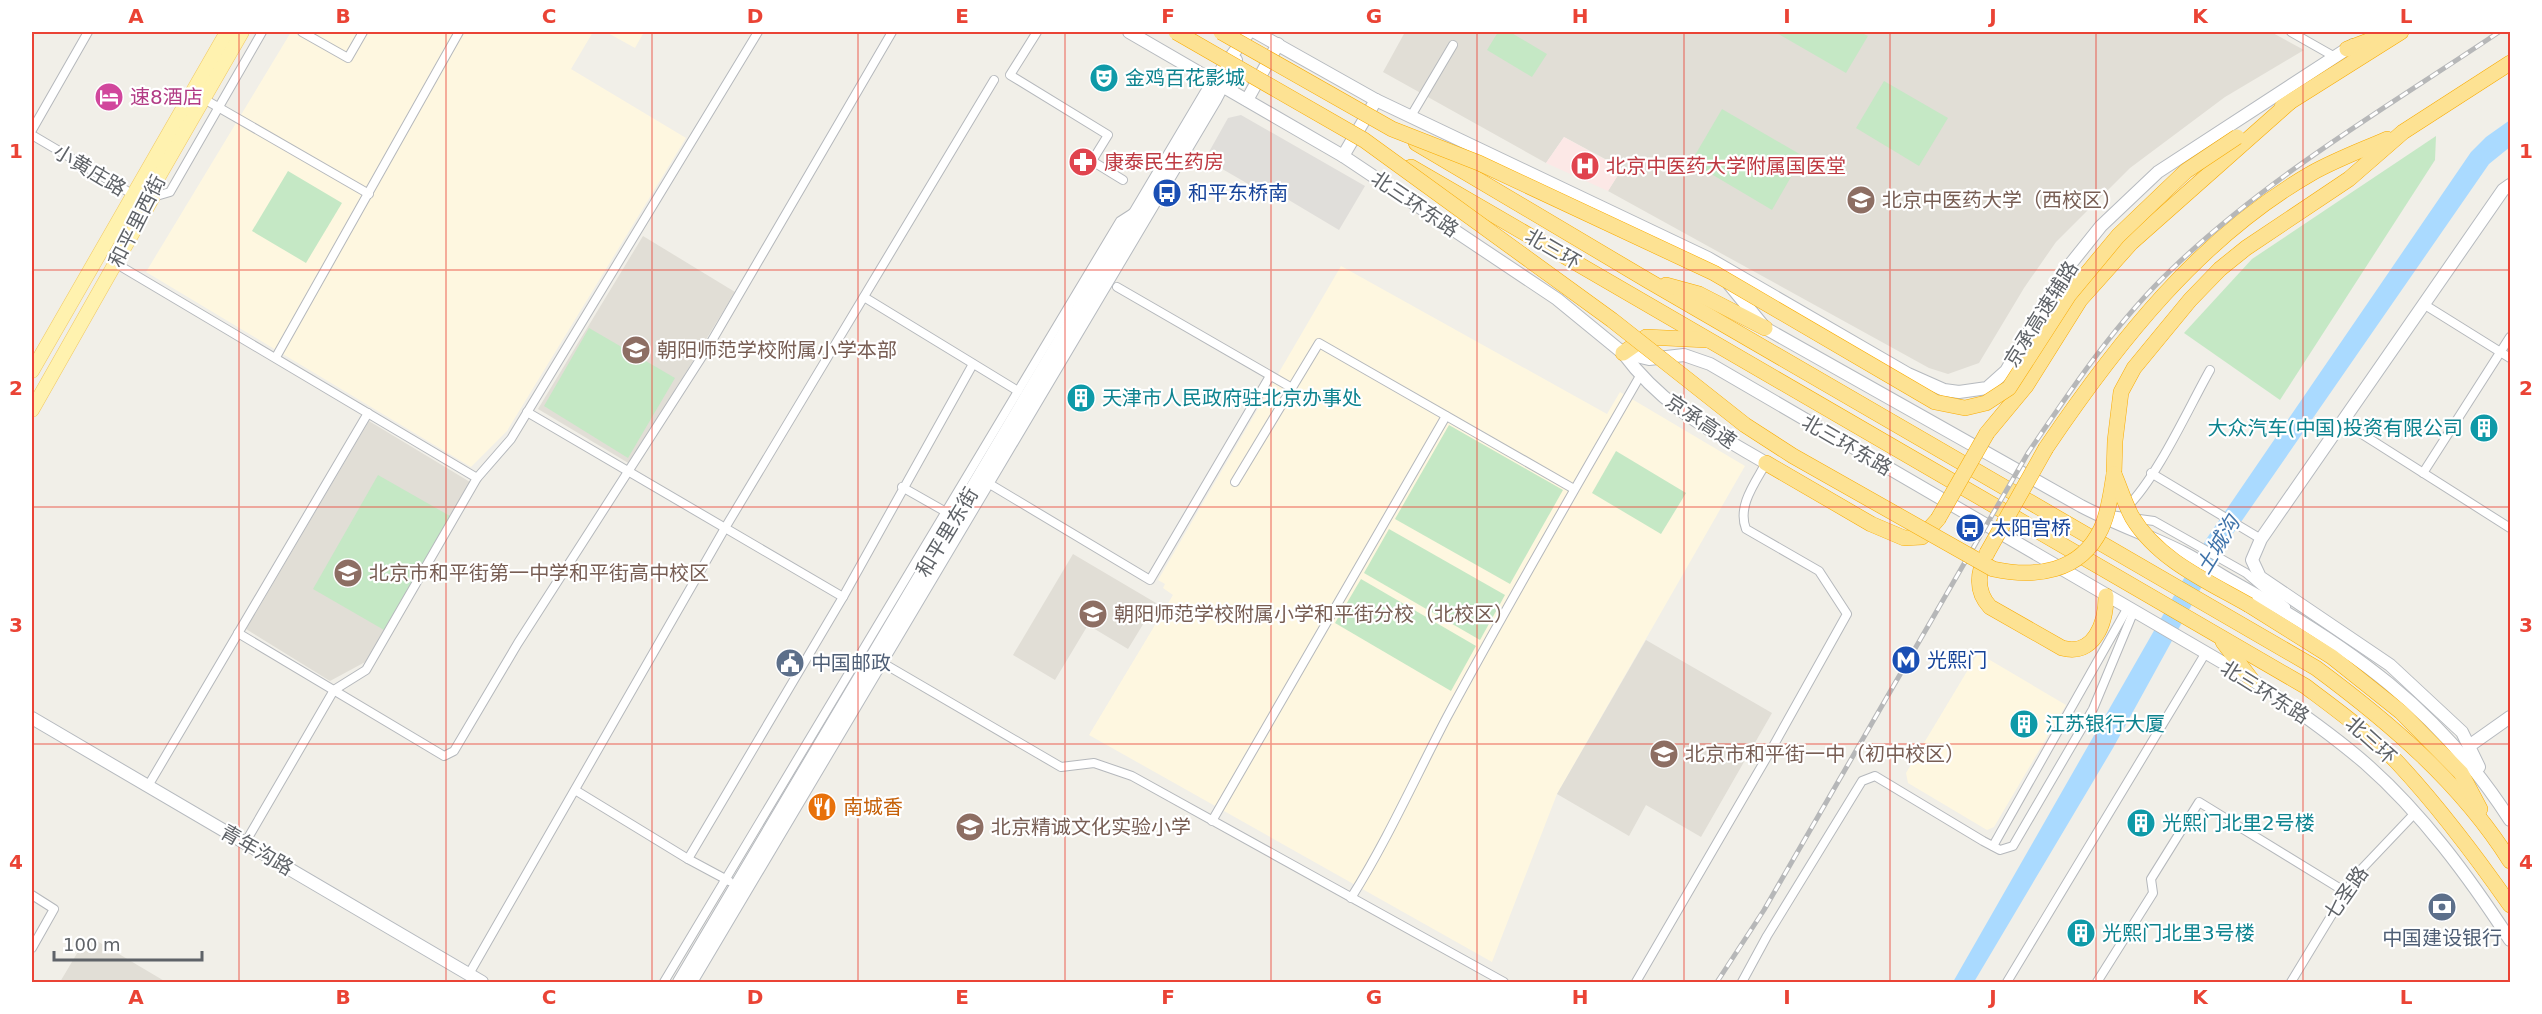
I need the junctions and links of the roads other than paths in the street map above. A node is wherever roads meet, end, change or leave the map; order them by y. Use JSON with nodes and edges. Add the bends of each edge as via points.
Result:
{"nodes":[{"id":1,"x":88,"y":32,"type":"edge"},
{"id":2,"x":227,"y":32,"type":"edge"},
{"id":3,"x":242,"y":32,"type":"edge"},
{"id":4,"x":262,"y":32,"type":"edge"},
{"id":5,"x":302,"y":32,"type":"edge"},
{"id":6,"x":363,"y":32,"type":"edge"},
{"id":7,"x":459,"y":32,"type":"edge"},
{"id":8,"x":758,"y":32,"type":"edge"},
{"id":9,"x":892,"y":32,"type":"edge"},
{"id":10,"x":1037,"y":32,"type":"edge"},
{"id":11,"x":1130,"y":32,"type":"edge"},
{"id":12,"x":1176,"y":32,"type":"edge"},
{"id":13,"x":1221,"y":32,"type":"edge"},
{"id":14,"x":1249,"y":32,"type":"edge"},
{"id":15,"x":1255,"y":32,"type":"edge"},
{"id":16,"x":2291,"y":32,"type":"edge"},
{"id":17,"x":2375,"y":32,"type":"edge"},
{"id":18,"x":2392,"y":32,"type":"edge"},
{"id":19,"x":2400,"y":32,"type":"edge"},
{"id":20,"x":1278,"y":44,"type":"junction"},
{"id":21,"x":1453,"y":45,"type":"dead end"},
{"id":22,"x":2341,"y":53,"type":"junction"},
{"id":23,"x":2511,"y":63,"type":"edge"},
{"id":24,"x":994,"y":80,"type":"dead end"},
{"id":25,"x":1219,"y":83,"type":"junction"},
{"id":26,"x":204,"y":99,"type":"junction"},
{"id":27,"x":1247,"y":100,"type":"junction"},
{"id":28,"x":1376,"y":100,"type":"junction"},
{"id":29,"x":2290,"y":102,"type":"junction"},
{"id":30,"x":1411,"y":116,"type":"junction"},
{"id":31,"x":1392,"y":129,"type":"junction"},
{"id":32,"x":32,"y":130,"type":"edge"},
{"id":33,"x":2403,"y":132,"type":"junction"},
{"id":34,"x":32,"y":135,"type":"edge"},
{"id":35,"x":1364,"y":140,"type":"junction"},
{"id":36,"x":1343,"y":156,"type":"junction"},
{"id":37,"x":1123,"y":180,"type":"dead end"},
{"id":38,"x":2511,"y":185,"type":"edge"},
{"id":39,"x":369,"y":194,"type":"junction"},
{"id":40,"x":133,"y":195,"type":"junction"},
{"id":41,"x":151,"y":201,"type":"junction"},
{"id":42,"x":1137,"y":210,"type":"junction"},
{"id":43,"x":1708,"y":258,"type":"junction"},
{"id":44,"x":115,"y":264,"type":"junction"},
{"id":45,"x":1647,"y":280,"type":"junction"},
{"id":46,"x":1117,"y":286,"type":"dead end"},
{"id":47,"x":864,"y":297,"type":"junction"},
{"id":48,"x":2425,"y":305,"type":"junction"},
{"id":49,"x":1765,"y":328,"type":"junction"},
{"id":50,"x":2511,"y":337,"type":"edge"},
{"id":51,"x":1710,"y":340,"type":"junction"},
{"id":52,"x":37,"y":350,"type":"edge"},
{"id":53,"x":2501,"y":352,"type":"junction"},
{"id":54,"x":1623,"y":353,"type":"junction"},
{"id":55,"x":276,"y":357,"type":"junction"},
{"id":56,"x":2511,"y":358,"type":"edge"},
{"id":57,"x":1649,"y":359,"type":"junction"},
{"id":58,"x":973,"y":364,"type":"junction"},
{"id":59,"x":2210,"y":370,"type":"dead end"},
{"id":60,"x":32,"y":371,"type":"edge"},
{"id":61,"x":1270,"y":376,"type":"junction"},
{"id":62,"x":1640,"y":376,"type":"junction"},
{"id":63,"x":1292,"y":388,"type":"junction"},
{"id":64,"x":1018,"y":391,"type":"junction"},
{"id":65,"x":32,"y":410,"type":"edge"},
{"id":66,"x":527,"y":412,"type":"junction"},
{"id":67,"x":368,"y":413,"type":"junction"},
{"id":68,"x":1446,"y":416,"type":"junction"},
{"id":69,"x":2343,"y":422,"type":"junction"},
{"id":70,"x":1766,"y":463,"type":"junction"},
{"id":71,"x":630,"y":472,"type":"junction"},
{"id":72,"x":2151,"y":473,"type":"junction"},
{"id":73,"x":2423,"y":473,"type":"junction"},
{"id":74,"x":2114,"y":474,"type":"junction"},
{"id":75,"x":477,"y":478,"type":"junction"},
{"id":76,"x":1236,"y":482,"type":"dead end"},
{"id":77,"x":988,"y":483,"type":"junction"},
{"id":78,"x":902,"y":487,"type":"junction"},
{"id":79,"x":1574,"y":489,"type":"junction"},
{"id":80,"x":2081,"y":506,"type":"junction"},
{"id":81,"x":946,"y":512,"type":"junction"},
{"id":82,"x":2114,"y":517,"type":"junction"},
{"id":83,"x":725,"y":528,"type":"junction"},
{"id":84,"x":2511,"y":528,"type":"edge"},
{"id":85,"x":2260,"y":539,"type":"junction"},
{"id":86,"x":2106,"y":596,"type":"junction"},
{"id":87,"x":843,"y":597,"type":"junction"},
{"id":88,"x":2134,"y":613,"type":"junction"},
{"id":89,"x":2297,"y":617,"type":"junction"},
{"id":90,"x":238,"y":633,"type":"junction"},
{"id":91,"x":2220,"y":638,"type":"junction"},
{"id":92,"x":2200,"y":651,"type":"junction"},
{"id":93,"x":881,"y":662,"type":"junction"},
{"id":94,"x":2251,"y":680,"type":"junction"},
{"id":95,"x":334,"y":690,"type":"junction"},
{"id":96,"x":2511,"y":717,"type":"edge"},
{"id":97,"x":32,"y":718,"type":"edge"},
{"id":98,"x":2469,"y":746,"type":"junction"},
{"id":99,"x":148,"y":786,"type":"junction"},
{"id":100,"x":2489,"y":787,"type":"junction"},
{"id":101,"x":575,"y":790,"type":"junction"},
{"id":102,"x":2414,"y":814,"type":"junction"},
{"id":103,"x":2511,"y":820,"type":"edge"},
{"id":104,"x":1212,"y":821,"type":"junction"},
{"id":105,"x":2489,"y":827,"type":"junction"},
{"id":106,"x":245,"y":843,"type":"junction"},
{"id":107,"x":1993,"y":846,"type":"junction"},
{"id":108,"x":688,"y":859,"type":"junction"},
{"id":109,"x":2511,"y":861,"type":"edge"},
{"id":110,"x":730,"y":882,"type":"junction"},
{"id":111,"x":2344,"y":891,"type":"junction"},
{"id":112,"x":32,"y":895,"type":"edge"},
{"id":113,"x":1351,"y":898,"type":"junction"},
{"id":114,"x":2511,"y":905,"type":"edge"},
{"id":115,"x":2511,"y":940,"type":"edge"},
{"id":116,"x":32,"y":948,"type":"edge"},
{"id":117,"x":469,"y":974,"type":"junction"},
{"id":118,"x":482,"y":982,"type":"edge"},
{"id":119,"x":664,"y":982,"type":"edge"},
{"id":120,"x":679,"y":982,"type":"edge"},
{"id":121,"x":691,"y":982,"type":"edge"},
{"id":122,"x":1504,"y":982,"type":"edge"},
{"id":123,"x":1636,"y":982,"type":"edge"},
{"id":124,"x":1742,"y":982,"type":"edge"},
{"id":125,"x":2007,"y":982,"type":"edge"},
{"id":126,"x":2097,"y":982,"type":"edge"},
{"id":127,"x":2291,"y":982,"type":"edge"}],
"edges":[{"from":1,"to":32,"type":"street"},
{"from":2,"to":40,"type":"main road","name":"和平里西街"},
{"from":3,"to":26,"type":"main road","name":"和平里西街"},
{"from":4,"to":41,"type":"street","via":[[170,192]]},
{"from":5,"to":6,"type":"street","via":[[348,58]]},
{"from":7,"to":39,"type":"street"},
{"from":8,"to":66,"type":"street"},
{"from":9,"to":71,"type":"street","via":[[710,344]]},
{"from":10,"to":37,"type":"street","via":[[1010,75],[1108,135],[1092,161]]},
{"from":11,"to":25,"type":"street","name":"北三环东路"},
{"from":12,"to":35,"type":"highway","name":"北三环","bridge":true},
{"from":13,"to":31,"type":"highway","name":"北三环","bridge":true},
{"from":14,"to":25,"type":"street"},
{"from":15,"to":20,"type":"street"},
{"from":16,"to":22,"type":"street"},
{"from":17,"to":22,"type":"street","name":"京承高速辅路"},
{"from":18,"to":22,"type":"highway"},
{"from":19,"to":29,"type":"highway"},
{"from":20,"to":27,"type":"street"},
{"from":20,"to":28,"type":"street"},
{"from":21,"to":30,"type":"street"},
{"from":22,"to":43,"type":"street","name":"京承高速辅路","via":[[2158,172],[2117,210],[2065,271],[2015,360],[1987,388],[1959,392],[1930,385]]},
{"from":23,"to":33,"type":"highway"},
{"from":24,"to":47,"type":"street"},
{"from":25,"to":27,"type":"street","name":"北三环东路"},
{"from":25,"to":42,"type":"street","name":"和平里东街"},
{"from":25,"to":77,"type":"street","name":"和平里东街"},
{"from":26,"to":39,"type":"street"},
{"from":26,"to":41,"type":"main road","name":"和平里西街","via":[[155,183]]},
{"from":27,"to":36,"type":"street","name":"北三环东路"},
{"from":28,"to":30,"type":"street"},
{"from":28,"to":36,"type":"street"},
{"from":29,"to":31,"type":"highway","bridge":true,"via":[[2186,171],[2118,236],[2069,295],[2009,388],[1986,403],[1965,408],[1935,402],[1714,273],[1479,163]]},
{"from":29,"to":70,"type":"highway","bridge":true,"via":[[2131,243],[2080,300],[2026,386],[1987,434],[1938,519],[1922,537],[1905,538],[1871,524]]},
{"from":30,"to":43,"type":"street"},
{"from":31,"to":45,"type":"highway","name":"北三环"},
{"from":33,"to":74,"type":"highway","via":[[2349,178],[2220,270],[2158,336],[2121,392]]},
{"from":33,"to":86,"type":"highway","bridge":true,"via":[[2312,173],[2210,248],[2090,384],[2046,448],[1981,565],[1983,599],[1990,607],[2074,651],[2086,647],[2097,633],[2106,610]]},
{"from":34,"to":40,"type":"street","name":"小黄庄路"},
{"from":35,"to":51,"type":"highway","name":"北三环"},
{"from":35,"to":74,"type":"highway","bridge":true,"via":[[1612,320],[1745,424],[1793,456],[1993,569],[2022,575],[2046,573],[2084,552],[2101,530]]},
{"from":36,"to":54,"type":"street","name":"北三环东路","via":[[1557,299]]},
{"from":38,"to":48,"type":"street","via":[[2503,190]]},
{"from":39,"to":55,"type":"street"},
{"from":40,"to":41,"type":"street","name":"小黄庄路"},
{"from":40,"to":52,"type":"main road","name":"和平里西街"},
{"from":41,"to":44,"type":"main road","name":"和平里西街"},
{"from":42,"to":64,"type":"street","via":[[1120,220]]},
{"from":42,"to":110,"type":"street","name":"和平里东街"},
{"from":43,"to":49,"type":"street"},
{"from":44,"to":55,"type":"street"},
{"from":44,"to":65,"type":"main road","name":"和平里西街"},
{"from":45,"to":49,"type":"highway","via":[[1699,294]]},
{"from":45,"to":105,"type":"highway","name":"北三环","via":[[2316,668],[2376,712]]},
{"from":46,"to":61,"type":"street"},
{"from":47,"to":58,"type":"street"},
{"from":47,"to":83,"type":"street"},
{"from":48,"to":53,"type":"street"},
{"from":48,"to":69,"type":"street"},
{"from":49,"to":80,"type":"street"},
{"from":50,"to":53,"type":"street"},
{"from":51,"to":54,"type":"highway","via":[[1646,338]]},
{"from":51,"to":91,"type":"highway","name":"北三环"},
{"from":52,"to":60,"type":"main road","name":"和平里西街"},
{"from":53,"to":56,"type":"street"},
{"from":53,"to":73,"type":"street"},
{"from":54,"to":57,"type":"street","name":"北三环东路"},
{"from":54,"to":62,"type":"street","name":"京承高速"},
{"from":55,"to":67,"type":"street"},
{"from":57,"to":62,"type":"street"},
{"from":57,"to":86,"type":"street","name":"北三环东路","via":[[1684,355],[1710,364]]},
{"from":58,"to":64,"type":"street"},
{"from":58,"to":78,"type":"street"},
{"from":59,"to":72,"type":"street"},
{"from":61,"to":63,"type":"street"},
{"from":61,"to":77,"type":"street","via":[[1150,580]]},
{"from":62,"to":70,"type":"street","name":"京承高速","via":[[1680,412]]},
{"from":62,"to":79,"type":"street"},
{"from":63,"to":68,"type":"street","via":[[1319,343]]},
{"from":63,"to":76,"type":"street"},
{"from":64,"to":81,"type":"street"},
{"from":66,"to":71,"type":"street"},
{"from":66,"to":75,"type":"street","via":[[511,439]]},
{"from":67,"to":75,"type":"street"},
{"from":67,"to":90,"type":"street"},
{"from":68,"to":79,"type":"street"},
{"from":68,"to":104,"type":"street"},
{"from":69,"to":73,"type":"street"},
{"from":69,"to":85,"type":"street"},
{"from":70,"to":123,"type":"street","via":[[1743,506],[1746,529],[1819,571],[1847,614]]},
{"from":71,"to":83,"type":"street"},
{"from":71,"to":95,"type":"street","via":[[518,643],[454,751],[444,756]]},
{"from":72,"to":82,"type":"street","via":[[2136,498]]},
{"from":72,"to":85,"type":"street"},
{"from":73,"to":84,"type":"street"},
{"from":74,"to":105,"type":"highway","bridge":true,"via":[[2132,516],[2146,536],[2174,562],[2332,657],[2401,712],[2461,773]]},
{"from":75,"to":95,"type":"street","via":[[366,670]]},
{"from":77,"to":93,"type":"street","name":"和平里东街"},
{"from":78,"to":81,"type":"street"},
{"from":78,"to":87,"type":"street"},
{"from":79,"to":113,"type":"street","via":[[1447,718],[1381,850]]},
{"from":80,"to":82,"type":"street"},
{"from":80,"to":89,"type":"street","via":[[2183,553]]},
{"from":81,"to":110,"type":"street"},
{"from":82,"to":89,"type":"street","via":[[2154,521],[2190,540],[2246,573]]},
{"from":83,"to":87,"type":"street"},
{"from":83,"to":101,"type":"street"},
{"from":85,"to":98,"type":"street","via":[[2252,560],[2260,577],[2390,665],[2462,732]]},
{"from":86,"to":88,"type":"street","name":"北三环东路"},
{"from":87,"to":108,"type":"street"},
{"from":88,"to":92,"type":"street","name":"北三环东路"},
{"from":88,"to":107,"type":"street"},
{"from":88,"to":107,"type":"street","via":[[2093,709],[2013,846],[2000,850]]},
{"from":89,"to":100,"type":"street","via":[[2404,694],[2454,743]]},
{"from":90,"to":95,"type":"street"},
{"from":90,"to":99,"type":"street"},
{"from":91,"to":94,"type":"highway"},
{"from":91,"to":114,"type":"highway","name":"北三环","via":[[2305,686],[2396,761],[2456,829]]},
{"from":92,"to":94,"type":"street","name":"北三环东路"},
{"from":92,"to":125,"type":"street"},
{"from":93,"to":104,"type":"street","via":[[1061,767],[1094,764],[1132,776]]},
{"from":93,"to":121,"type":"street","name":"和平里东街"},
{"from":94,"to":102,"type":"street","name":"北三环东路","via":[[2306,716],[2366,764]]},
{"from":95,"to":106,"type":"street"},
{"from":96,"to":98,"type":"street"},
{"from":97,"to":99,"type":"street","name":"青年沟路"},
{"from":98,"to":100,"type":"street"},
{"from":99,"to":106,"type":"street","name":"青年沟路"},
{"from":100,"to":103,"type":"street"},
{"from":101,"to":108,"type":"street"},
{"from":101,"to":117,"type":"street"},
{"from":102,"to":111,"type":"street","name":"七圣路"},
{"from":102,"to":115,"type":"street","name":"北三环东路","via":[[2470,879]]},
{"from":104,"to":113,"type":"street"},
{"from":105,"to":109,"type":"highway","name":"北三环"},
{"from":106,"to":117,"type":"street","name":"青年沟路"},
{"from":107,"to":124,"type":"street","via":[[1875,776],[1862,781]]},
{"from":108,"to":110,"type":"street"},
{"from":110,"to":119,"type":"street"},
{"from":110,"to":120,"type":"street","name":"和平里东街"},
{"from":111,"to":126,"type":"street","via":[[2199,802],[2151,879],[2153,893]]},
{"from":111,"to":127,"type":"street","name":"七圣路"},
{"from":112,"to":116,"type":"street","via":[[54,909]]},
{"from":113,"to":122,"type":"street"},
{"from":117,"to":118,"type":"street","name":"青年沟路"}]}
